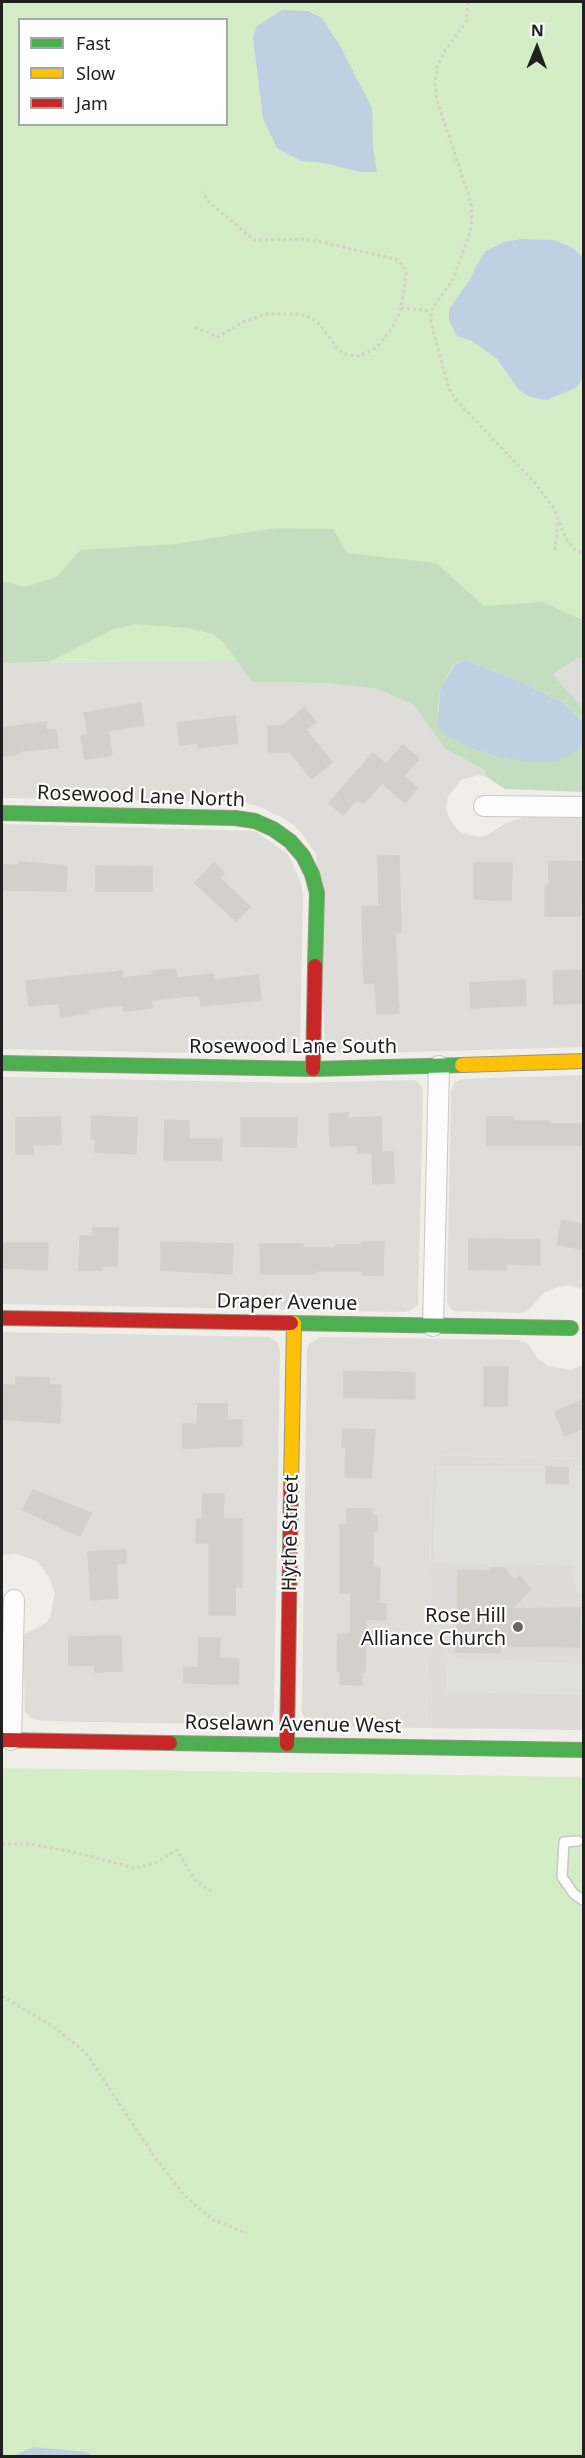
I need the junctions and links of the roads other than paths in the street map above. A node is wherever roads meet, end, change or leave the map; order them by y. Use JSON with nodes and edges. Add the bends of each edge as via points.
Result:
{"nodes":[{"id":1,"x":484,"y":806,"type":"dead end"},
{"id":2,"x":584,"y":807,"type":"edge"},
{"id":3,"x":2,"y":813,"type":"edge"},
{"id":4,"x":584,"y":1061,"type":"edge"},
{"id":5,"x":2,"y":1063,"type":"edge"},
{"id":6,"x":439,"y":1065,"type":"junction"},
{"id":7,"x":313,"y":1069,"type":"junction"},
{"id":8,"x":2,"y":1318,"type":"edge"},
{"id":9,"x":294,"y":1323,"type":"junction"},
{"id":10,"x":433,"y":1326,"type":"junction"},
{"id":11,"x":571,"y":1328,"type":"dead end"},
{"id":12,"x":14,"y":1600,"type":"dead end"},
{"id":13,"x":6,"y":1740,"type":"edge"},
{"id":14,"x":287,"y":1744,"type":"junction"},
{"id":15,"x":584,"y":1750,"type":"edge"},
{"id":16,"x":578,"y":1841,"type":"dead end"},
{"id":17,"x":584,"y":1901,"type":"edge"}],
"edges":[{"from":1,"to":2,"type":"street"},
{"from":3,"to":7,"type":"street","name":"Rosewood Lane North","via":[[235,818],[264,825],[290,841],[303,856],[317,893]]},
{"from":4,"to":6,"type":"street","name":"Rosewood Lane South"},
{"from":5,"to":7,"type":"street","name":"Rosewood Lane South"},
{"from":6,"to":7,"type":"street","name":"Rosewood Lane South"},
{"from":6,"to":10,"type":"street"},
{"from":8,"to":9,"type":"street","name":"Draper Avenue"},
{"from":9,"to":10,"type":"street","name":"Draper Avenue"},
{"from":9,"to":14,"type":"street","name":"Hythe Street"},
{"from":10,"to":11,"type":"street","name":"Draper Avenue"},
{"from":12,"to":13,"type":"street"},
{"from":13,"to":14,"type":"street","name":"Roselawn Avenue West"},
{"from":14,"to":15,"type":"street","name":"Roselawn Avenue West"},
{"from":16,"to":17,"type":"lane","via":[[564,1842],[562,1877]]}]}
